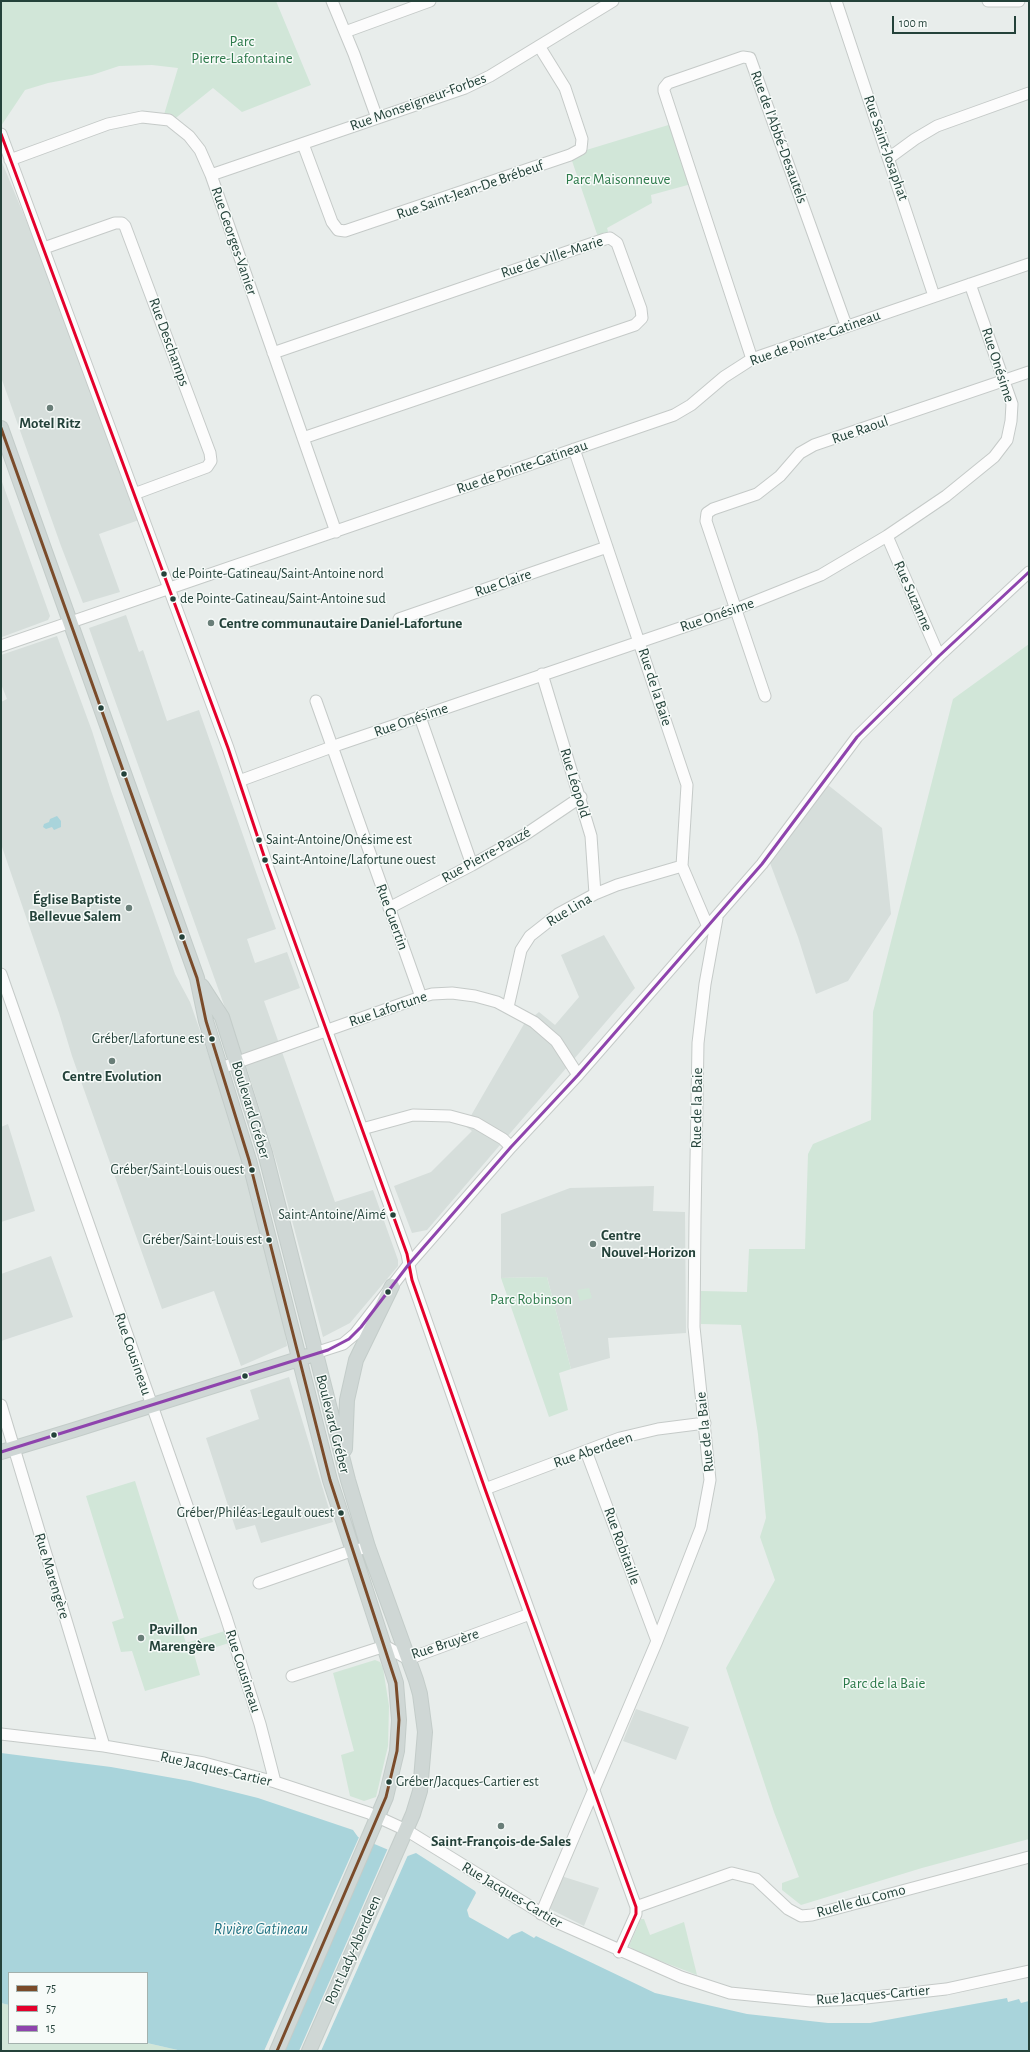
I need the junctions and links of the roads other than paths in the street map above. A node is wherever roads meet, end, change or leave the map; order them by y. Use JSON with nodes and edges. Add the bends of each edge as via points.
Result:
{"nodes":[{"id":1,"x":332,"y":1,"type":"edge"},
{"id":2,"x":430,"y":1,"type":"edge"},
{"id":3,"x":613,"y":1,"type":"edge"},
{"id":4,"x":836,"y":1,"type":"edge"},
{"id":5,"x":988,"y":1,"type":"edge"},
{"id":6,"x":1019,"y":1,"type":"edge"},
{"id":7,"x":345,"y":32,"type":"junction"},
{"id":8,"x":540,"y":46,"type":"junction"},
{"id":9,"x":1029,"y":92,"type":"edge"},
{"id":10,"x":377,"y":118,"type":"junction"},
{"id":11,"x":1,"y":134,"type":"edge"},
{"id":12,"x":303,"y":144,"type":"junction"},
{"id":13,"x":890,"y":158,"type":"junction"},
{"id":14,"x":10,"y":160,"type":"junction"},
{"id":15,"x":211,"y":175,"type":"junction"},
{"id":16,"x":44,"y":248,"type":"junction"},
{"id":17,"x":1029,"y":264,"type":"edge"},
{"id":18,"x":970,"y":284,"type":"junction"},
{"id":19,"x":934,"y":296,"type":"junction"},
{"id":20,"x":846,"y":325,"type":"junction"},
{"id":21,"x":274,"y":352,"type":"junction"},
{"id":22,"x":752,"y":359,"type":"junction"},
{"id":23,"x":1029,"y":372,"type":"edge"},
{"id":24,"x":1004,"y":381,"type":"junction"},
{"id":25,"x":1,"y":428,"type":"edge"},
{"id":26,"x":303,"y":438,"type":"junction"},
{"id":27,"x":574,"y":449,"type":"junction"},
{"id":28,"x":134,"y":494,"type":"junction"},
{"id":29,"x":336,"y":532,"type":"junction"},
{"id":30,"x":886,"y":536,"type":"junction"},
{"id":31,"x":607,"y":547,"type":"junction"},
{"id":32,"x":1029,"y":572,"type":"edge"},
{"id":33,"x":169,"y":588,"type":"junction"},
{"id":34,"x":736,"y":609,"type":"junction"},
{"id":35,"x":399,"y":619,"type":"dead end"},
{"id":36,"x":70,"y":622,"type":"junction"},
{"id":37,"x":640,"y":641,"type":"junction"},
{"id":38,"x":1,"y":646,"type":"edge"},
{"id":39,"x":939,"y":656,"type":"junction"},
{"id":40,"x":542,"y":674,"type":"junction"},
{"id":41,"x":765,"y":696,"type":"dead end"},
{"id":42,"x":316,"y":701,"type":"dead end"},
{"id":43,"x":420,"y":717,"type":"junction"},
{"id":44,"x":332,"y":747,"type":"junction"},
{"id":45,"x":239,"y":781,"type":"junction"},
{"id":46,"x":581,"y":797,"type":"junction"},
{"id":47,"x":472,"y":865,"type":"junction"},
{"id":48,"x":682,"y":866,"type":"junction"},
{"id":49,"x":595,"y":894,"type":"junction"},
{"id":50,"x":388,"y":908,"type":"junction"},
{"id":51,"x":717,"y":918,"type":"junction"},
{"id":52,"x":708,"y":927,"type":"junction"},
{"id":53,"x":1,"y":974,"type":"edge"},
{"id":54,"x":196,"y":978,"type":"junction"},
{"id":55,"x":421,"y":997,"type":"junction"},
{"id":56,"x":508,"y":1007,"type":"junction"},
{"id":57,"x":328,"y":1030,"type":"junction"},
{"id":58,"x":237,"y":1063,"type":"junction"},
{"id":59,"x":221,"y":1068,"type":"junction"},
{"id":60,"x":578,"y":1075,"type":"junction"},
{"id":61,"x":362,"y":1129,"type":"junction"},
{"id":62,"x":511,"y":1147,"type":"junction"},
{"id":63,"x":409,"y":1264,"type":"junction"},
{"id":64,"x":392,"y":1286,"type":"junction"},
{"id":65,"x":316,"y":1354,"type":"junction"},
{"id":66,"x":299,"y":1359,"type":"junction"},
{"id":67,"x":1,"y":1405,"type":"edge"},
{"id":68,"x":151,"y":1406,"type":"junction"},
{"id":69,"x":705,"y":1423,"type":"junction"},
{"id":70,"x":15,"y":1447,"type":"junction"},
{"id":71,"x":586,"y":1451,"type":"junction"},
{"id":72,"x":1,"y":1452,"type":"edge"},
{"id":73,"x":348,"y":1480,"type":"junction"},
{"id":74,"x":485,"y":1489,"type":"junction"},
{"id":75,"x":368,"y":1547,"type":"junction"},
{"id":76,"x":352,"y":1551,"type":"junction"},
{"id":77,"x":259,"y":1583,"type":"dead end"},
{"id":78,"x":530,"y":1614,"type":"junction"},
{"id":79,"x":657,"y":1641,"type":"junction"},
{"id":80,"x":385,"y":1646,"type":"junction"},
{"id":81,"x":408,"y":1659,"type":"junction"},
{"id":82,"x":292,"y":1676,"type":"dead end"},
{"id":83,"x":1,"y":1734,"type":"edge"},
{"id":84,"x":104,"y":1746,"type":"junction"},
{"id":85,"x":275,"y":1782,"type":"junction"},
{"id":86,"x":594,"y":1788,"type":"junction"},
{"id":87,"x":603,"y":1815,"type":"junction"},
{"id":88,"x":378,"y":1817,"type":"junction"},
{"id":89,"x":581,"y":1817,"type":"junction"},
{"id":90,"x":406,"y":1830,"type":"junction"},
{"id":91,"x":369,"y":1837,"type":"joint"},
{"id":92,"x":396,"y":1850,"type":"joint"},
{"id":93,"x":1029,"y":1857,"type":"edge"},
{"id":94,"x":636,"y":1906,"type":"junction"},
{"id":95,"x":540,"y":1914,"type":"junction"},
{"id":96,"x":619,"y":1952,"type":"junction"},
{"id":97,"x":1029,"y":1971,"type":"edge"},
{"id":98,"x":277,"y":2051,"type":"edge"},
{"id":99,"x":309,"y":2051,"type":"edge"}],
"edges":[{"from":1,"to":7,"type":"street"},
{"from":2,"to":7,"type":"street"},
{"from":3,"to":8,"type":"street","name":"Rue Monseigneur-Forbes"},
{"from":4,"to":13,"type":"street","name":"Rue Saint-Josaphat"},
{"from":5,"to":6,"type":"street"},
{"from":7,"to":10,"type":"street"},
{"from":8,"to":10,"type":"street","name":"Rue Monseigneur-Forbes","via":[[471,85]]},
{"from":8,"to":12,"type":"street","name":"Rue Saint-Jean-De Brébeuf","via":[[565,88],[582,140],[581,149],[570,155],[345,231],[338,230],[332,222]]},
{"from":9,"to":13,"type":"street","via":[[937,126]]},
{"from":10,"to":12,"type":"street","name":"Rue Monseigneur-Forbes"},
{"from":11,"to":14,"type":"street"},
{"from":12,"to":15,"type":"street","name":"Rue Monseigneur-Forbes"},
{"from":13,"to":19,"type":"street","name":"Rue Saint-Josaphat"},
{"from":14,"to":15,"type":"street","name":"Rue Georges-Vanier","via":[[108,124],[128,118],[153,116],[169,120],[184,131],[200,150]]},
{"from":14,"to":16,"type":"street"},
{"from":15,"to":21,"type":"street","name":"Rue Georges-Vanier"},
{"from":16,"to":28,"type":"street"},
{"from":16,"to":28,"type":"street","name":"Rue Deschamps","via":[[115,222],[125,226],[207,445],[211,457],[207,467]]},
{"from":17,"to":18,"type":"street","name":"Rue de Pointe-Gatineau"},
{"from":18,"to":19,"type":"street","name":"Rue de Pointe-Gatineau"},
{"from":18,"to":24,"type":"street","name":"Rue Onésime"},
{"from":19,"to":20,"type":"street","name":"Rue de Pointe-Gatineau"},
{"from":20,"to":22,"type":"street","name":"Rue de Pointe-Gatineau"},
{"from":20,"to":22,"type":"street","name":"Rue de l'Abbé-Desautels","via":[[750,58],[744,57],[668,83],[664,91]]},
{"from":21,"to":26,"type":"street","name":"Rue Georges-Vanier"},
{"from":21,"to":26,"type":"street","name":"Rue de Ville-Marie","via":[[610,238],[617,243],[641,309],[642,318],[635,326]]},
{"from":22,"to":27,"type":"street","name":"Rue de Pointe-Gatineau","via":[[724,376],[691,405],[674,415]]},
{"from":23,"to":24,"type":"street","name":"Rue Raoul"},
{"from":24,"to":30,"type":"street","name":"Rue Onésime","via":[[1012,404],[1007,440],[994,457],[946,496]]},
{"from":24,"to":34,"type":"street","name":"Rue Raoul","via":[[814,446],[800,453],[780,476],[757,494],[707,513],[706,521]]},
{"from":25,"to":36,"type":"main road","name":"Boulevard Gréber"},
{"from":26,"to":29,"type":"street","name":"Rue Georges-Vanier"},
{"from":27,"to":29,"type":"street","name":"Rue de Pointe-Gatineau"},
{"from":27,"to":31,"type":"street","name":"Rue de la Baie"},
{"from":28,"to":33,"type":"street"},
{"from":29,"to":33,"type":"street","name":"Rue de Pointe-Gatineau"},
{"from":30,"to":34,"type":"street","name":"Rue Onésime","via":[[821,575]]},
{"from":30,"to":39,"type":"street","name":"Rue Suzanne"},
{"from":31,"to":35,"type":"street","name":"Rue Claire"},
{"from":31,"to":37,"type":"street","name":"Rue de la Baie"},
{"from":32,"to":39,"type":"street"},
{"from":33,"to":36,"type":"street","name":"Rue de Pointe-Gatineau"},
{"from":33,"to":45,"type":"street"},
{"from":34,"to":37,"type":"street","name":"Rue Onésime"},
{"from":34,"to":41,"type":"street"},
{"from":36,"to":38,"type":"street","name":"Rue de Pointe-Gatineau"},
{"from":36,"to":54,"type":"main road","name":"Boulevard Gréber"},
{"from":37,"to":40,"type":"street","name":"Rue Onésime"},
{"from":37,"to":48,"type":"street","name":"Rue de la Baie","via":[[687,785]]},
{"from":39,"to":51,"type":"street","via":[[857,738],[766,859]]},
{"from":40,"to":43,"type":"street","name":"Rue Onésime"},
{"from":40,"to":46,"type":"street","name":"Rue Léopold"},
{"from":42,"to":44,"type":"street","name":"Rue Guertin"},
{"from":43,"to":44,"type":"street","name":"Rue Onésime"},
{"from":43,"to":47,"type":"street"},
{"from":44,"to":45,"type":"street","name":"Rue Onésime"},
{"from":44,"to":50,"type":"street","name":"Rue Guertin"},
{"from":45,"to":57,"type":"street"},
{"from":46,"to":47,"type":"street","name":"Rue Pierre-Pauzé","via":[[526,834]]},
{"from":46,"to":49,"type":"street","name":"Rue Léopold","via":[[591,836]]},
{"from":47,"to":50,"type":"street","name":"Rue Pierre-Pauzé"},
{"from":48,"to":49,"type":"street","name":"Rue Lina"},
{"from":48,"to":52,"type":"street","name":"Rue de la Baie"},
{"from":49,"to":56,"type":"street","name":"Rue Lina","via":[[558,914],[530,936],[521,950]]},
{"from":50,"to":55,"type":"street","name":"Rue Guertin"},
{"from":51,"to":52,"type":"street"},
{"from":51,"to":69,"type":"street","name":"Rue de la Baie","via":[[698,1043],[696,1098],[694,1327]]},
{"from":52,"to":60,"type":"street"},
{"from":53,"to":68,"type":"street","name":"Rue Cousineau"},
{"from":54,"to":58,"type":"main road","name":"Boulevard Gréber","via":[[222,1017]]},
{"from":54,"to":59,"type":"main road","name":"Boulevard Gréber"},
{"from":55,"to":56,"type":"street","name":"Rue Lafortune","via":[[452,993],[475,996]]},
{"from":55,"to":57,"type":"street","name":"Rue Lafortune"},
{"from":56,"to":60,"type":"street","name":"Rue Lafortune","via":[[534,1022],[556,1041]]},
{"from":57,"to":58,"type":"street","name":"Rue Lafortune"},
{"from":57,"to":61,"type":"street"},
{"from":58,"to":59,"type":"street","name":"Rue Lafortune"},
{"from":58,"to":65,"type":"main road","name":"Boulevard Gréber","via":[[265,1153]]},
{"from":59,"to":66,"type":"main road","name":"Boulevard Gréber","via":[[249,1160]]},
{"from":60,"to":62,"type":"street"},
{"from":61,"to":62,"type":"street","via":[[413,1115],[450,1116],[476,1123],[503,1139]]},
{"from":61,"to":63,"type":"street"},
{"from":62,"to":63,"type":"street"},
{"from":63,"to":64,"type":"street"},
{"from":63,"to":74,"type":"street","via":[[412,1280]]},
{"from":64,"to":65,"type":"street","via":[[350,1339]]},
{"from":64,"to":73,"type":"main road","via":[[363,1343],[353,1373],[346,1411]]},
{"from":65,"to":66,"type":"main road"},
{"from":65,"to":73,"type":"main road","name":"Boulevard Gréber"},
{"from":66,"to":68,"type":"main road"},
{"from":66,"to":76,"type":"main road","name":"Boulevard Gréber","via":[[330,1480]]},
{"from":67,"to":70,"type":"street","name":"Rue Marengère"},
{"from":68,"to":70,"type":"main road"},
{"from":68,"to":85,"type":"street","name":"Rue Cousineau","via":[[226,1617],[260,1724]]},
{"from":69,"to":71,"type":"street","name":"Rue Aberdeen","via":[[620,1438]]},
{"from":69,"to":79,"type":"street","name":"Rue de la Baie","via":[[710,1480],[701,1528]]},
{"from":70,"to":72,"type":"main road"},
{"from":70,"to":84,"type":"street","name":"Rue Marengère"},
{"from":71,"to":74,"type":"street","name":"Rue Aberdeen"},
{"from":71,"to":79,"type":"street","name":"Rue Robitaille"},
{"from":73,"to":75,"type":"main road","name":"Boulevard Gréber"},
{"from":74,"to":78,"type":"street"},
{"from":75,"to":76,"type":"street"},
{"from":75,"to":81,"type":"main road","name":"Boulevard Gréber"},
{"from":76,"to":77,"type":"street"},
{"from":76,"to":80,"type":"main road","name":"Boulevard Gréber"},
{"from":78,"to":81,"type":"street","name":"Rue Bruyère"},
{"from":78,"to":86,"type":"street"},
{"from":79,"to":86,"type":"street","name":"Rue de la Baie"},
{"from":80,"to":81,"type":"street","name":"Rue Bruyère"},
{"from":80,"to":82,"type":"street"},
{"from":80,"to":88,"type":"main road","name":"Boulevard Gréber","via":[[396,1683],[399,1720],[392,1778]]},
{"from":81,"to":90,"type":"main road","name":"Boulevard Gréber","via":[[420,1694],[425,1732],[420,1791]]},
{"from":83,"to":84,"type":"street","name":"Rue Jacques-Cartier"},
{"from":84,"to":85,"type":"street","name":"Rue Jacques-Cartier","via":[[204,1763]]},
{"from":85,"to":88,"type":"street","name":"Rue Jacques-Cartier"},
{"from":86,"to":87,"type":"street"},
{"from":86,"to":89,"type":"street","name":"Rue de la Baie"},
{"from":87,"to":89,"type":"street","via":[[592,1812]]},
{"from":87,"to":94,"type":"street"},
{"from":88,"to":90,"type":"street","name":"Rue Jacques-Cartier"},
{"from":88,"to":91,"type":"main road","name":"Boulevard Gréber"},
{"from":89,"to":95,"type":"street","name":"Rue de la Baie"},
{"from":90,"to":92,"type":"main road","name":"Boulevard Gréber"},
{"from":90,"to":95,"type":"street","name":"Rue Jacques-Cartier"},
{"from":91,"to":98,"type":"main road","name":"Pont Lady-Aberdeen"},
{"from":92,"to":99,"type":"main road","name":"Pont Lady-Aberdeen"},
{"from":93,"to":94,"type":"street","name":"Ruelle du Como","via":[[812,1915],[801,1916],[788,1909],[756,1879],[732,1873]]},
{"from":94,"to":96,"type":"street","via":[[636,1914]]},
{"from":95,"to":96,"type":"street","name":"Rue Jacques-Cartier"},
{"from":96,"to":97,"type":"street","name":"Rue Jacques-Cartier","via":[[697,1983],[730,1993],[811,2001],[857,2000],[946,1989]]}]}
